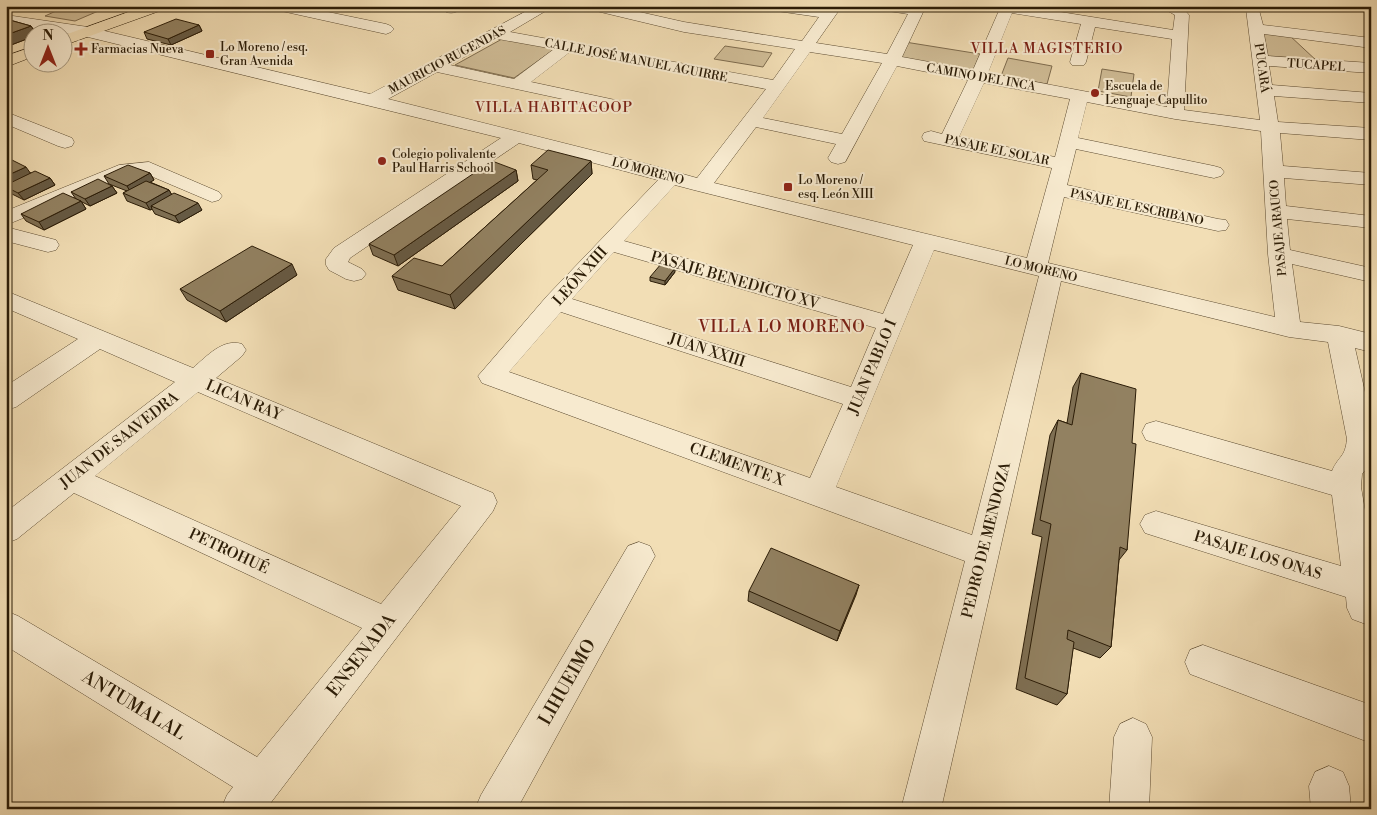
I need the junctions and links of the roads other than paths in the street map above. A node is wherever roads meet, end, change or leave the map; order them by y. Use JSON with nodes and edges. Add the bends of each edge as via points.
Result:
{"nodes":[{"id":1,"x":139,"y":6,"type":"edge"},
{"id":2,"x":160,"y":6,"type":"edge"},
{"id":3,"x":277,"y":6,"type":"edge"},
{"id":4,"x":547,"y":6,"type":"edge"},
{"id":5,"x":594,"y":6,"type":"edge"},
{"id":6,"x":770,"y":6,"type":"edge"},
{"id":7,"x":882,"y":6,"type":"edge"},
{"id":8,"x":1166,"y":6,"type":"edge"},
{"id":9,"x":1008,"y":7,"type":"edge"},
{"id":10,"x":918,"y":9,"type":"edge"},
{"id":11,"x":832,"y":10,"type":"edge"},
{"id":12,"x":1253,"y":10,"type":"dead end"},
{"id":13,"x":6,"y":19,"type":"edge"},
{"id":14,"x":1089,"y":21,"type":"junction"},
{"id":15,"x":1323,"y":21,"type":"dead end"},
{"id":16,"x":22,"y":23,"type":"edge"},
{"id":17,"x":1256,"y":29,"type":"junction"},
{"id":18,"x":386,"y":30,"type":"dead end"},
{"id":19,"x":72,"y":34,"type":"edge"},
{"id":20,"x":72,"y":34,"type":"edge"},
{"id":21,"x":72,"y":34,"type":"edge"},
{"id":22,"x":496,"y":34,"type":"junction"},
{"id":23,"x":730,"y":35,"type":"junction"},
{"id":24,"x":1180,"y":36,"type":"junction"},
{"id":25,"x":1327,"y":37,"type":"junction"},
{"id":26,"x":1371,"y":42,"type":"edge"},
{"id":27,"x":566,"y":47,"type":"junction"},
{"id":28,"x":806,"y":47,"type":"junction"},
{"id":29,"x":22,"y":48,"type":"edge"},
{"id":30,"x":6,"y":54,"type":"edge"},
{"id":31,"x":22,"y":56,"type":"edge"},
{"id":32,"x":892,"y":60,"type":"junction"},
{"id":33,"x":1262,"y":61,"type":"junction"},
{"id":34,"x":6,"y":62,"type":"edge"},
{"id":35,"x":1078,"y":62,"type":"dead end"},
{"id":36,"x":435,"y":67,"type":"junction"},
{"id":37,"x":1371,"y":68,"type":"edge"},
{"id":38,"x":696,"y":71,"type":"junction"},
{"id":39,"x":978,"y":77,"type":"junction"},
{"id":40,"x":518,"y":84,"type":"junction"},
{"id":41,"x":777,"y":86,"type":"junction"},
{"id":42,"x":1266,"y":90,"type":"junction"},
{"id":43,"x":1080,"y":95,"type":"junction"},
{"id":44,"x":1371,"y":98,"type":"edge"},
{"id":45,"x":373,"y":100,"type":"junction"},
{"id":46,"x":614,"y":105,"type":"dead end"},
{"id":47,"x":1175,"y":114,"type":"junction"},
{"id":48,"x":6,"y":117,"type":"edge"},
{"id":49,"x":752,"y":122,"type":"junction"},
{"id":50,"x":1270,"y":126,"type":"junction"},
{"id":51,"x":1371,"y":134,"type":"edge"},
{"id":52,"x":516,"y":137,"type":"junction"},
{"id":53,"x":847,"y":141,"type":"junction"},
{"id":54,"x":64,"y":142,"type":"dead end"},
{"id":55,"x":1068,"y":142,"type":"junction"},
{"id":56,"x":838,"y":158,"type":"dead end"},
{"id":57,"x":1062,"y":164,"type":"junction"},
{"id":58,"x":1273,"y":171,"type":"junction"},
{"id":59,"x":1214,"y":172,"type":"dead end"},
{"id":60,"x":671,"y":177,"type":"junction"},
{"id":61,"x":1371,"y":180,"type":"edge"},
{"id":62,"x":701,"y":186,"type":"junction"},
{"id":63,"x":1056,"y":190,"type":"junction"},
{"id":64,"x":212,"y":196,"type":"dead end"},
{"id":65,"x":1276,"y":211,"type":"junction"},
{"id":66,"x":6,"y":220,"type":"edge"},
{"id":67,"x":1371,"y":222,"type":"edge"},
{"id":68,"x":1218,"y":225,"type":"dead end"},
{"id":69,"x":6,"y":234,"type":"edge"},
{"id":70,"x":926,"y":240,"type":"junction"},
{"id":71,"x":609,"y":244,"type":"junction"},
{"id":72,"x":48,"y":245,"type":"dead end"},
{"id":73,"x":1279,"y":254,"type":"junction"},
{"id":74,"x":1044,"y":269,"type":"junction"},
{"id":75,"x":354,"y":274,"type":"dead end"},
{"id":76,"x":1371,"y":275,"type":"edge"},
{"id":77,"x":556,"y":302,"type":"junction"},
{"id":78,"x":10,"y":305,"type":"edge"},
{"id":79,"x":890,"y":324,"type":"junction"},
{"id":80,"x":1289,"y":329,"type":"junction"},
{"id":81,"x":98,"y":338,"type":"junction"},
{"id":82,"x":1341,"y":343,"type":"junction"},
{"id":83,"x":1371,"y":343,"type":"edge"},
{"id":84,"x":233,"y":350,"type":"dead end"},
{"id":85,"x":1371,"y":358,"type":"edge"},
{"id":86,"x":491,"y":376,"type":"joint"},
{"id":87,"x":196,"y":380,"type":"junction"},
{"id":88,"x":858,"y":399,"type":"junction"},
{"id":89,"x":6,"y":400,"type":"edge"},
{"id":90,"x":1156,"y":432,"type":"dead end"},
{"id":91,"x":1366,"y":440,"type":"edge"},
{"id":92,"x":71,"y":478,"type":"junction"},
{"id":93,"x":1346,"y":487,"type":"junction"},
{"id":94,"x":818,"y":493,"type":"junction"},
{"id":95,"x":482,"y":502,"type":"joint"},
{"id":96,"x":1360,"y":520,"type":"edge"},
{"id":97,"x":1156,"y":524,"type":"dead end"},
{"id":98,"x":6,"y":530,"type":"edge"},
{"id":99,"x":983,"y":553,"type":"junction"},
{"id":100,"x":639,"y":556,"type":"dead end"},
{"id":101,"x":1365,"y":602,"type":"edge"},
{"id":102,"x":386,"y":623,"type":"junction"},
{"id":103,"x":6,"y":627,"type":"edge"},
{"id":104,"x":1202,"y":662,"type":"dead end"},
{"id":105,"x":1371,"y":724,"type":"edge"},
{"id":106,"x":1133,"y":737,"type":"dead end"},
{"id":107,"x":251,"y":796,"type":"edge"},
{"id":108,"x":495,"y":809,"type":"edge"},
{"id":109,"x":921,"y":809,"type":"edge"},
{"id":110,"x":1129,"y":809,"type":"edge"}],
"edges":[{"from":1,"to":19,"type":"main road"},
{"from":2,"to":20,"type":"main road"},
{"from":3,"to":18,"type":"street"},
{"from":4,"to":22,"type":"street","name":"MAURICIO RUGENDAS"},
{"from":5,"to":23,"type":"street","name":"CAMINO DEL INCA"},
{"from":6,"to":11,"type":"street"},
{"from":7,"to":10,"type":"street"},
{"from":8,"to":24,"type":"street","via":[[1182,15]]},
{"from":9,"to":14,"type":"street"},
{"from":9,"to":39,"type":"street"},
{"from":10,"to":32,"type":"street"},
{"from":11,"to":28,"type":"street"},
{"from":12,"to":17,"type":"street","name":"PUCARÁ"},
{"from":13,"to":16,"type":"street","name":"LO MORENO"},
{"from":14,"to":24,"type":"street"},
{"from":14,"to":35,"type":"street"},
{"from":15,"to":25,"type":"street"},
{"from":17,"to":25,"type":"street"},
{"from":17,"to":33,"type":"street","name":"PUCARÁ"},
{"from":21,"to":45,"type":"street","name":"LO MORENO"},
{"from":22,"to":27,"type":"street","name":"CALLE JOSÉ MANUEL AGUIRRE"},
{"from":22,"to":36,"type":"street","name":"MAURICIO RUGENDAS"},
{"from":23,"to":28,"type":"street","name":"CAMINO DEL INCA"},
{"from":23,"to":38,"type":"street"},
{"from":24,"to":47,"type":"street"},
{"from":25,"to":26,"type":"street"},
{"from":27,"to":38,"type":"street","name":"CALLE JOSÉ MANUEL AGUIRRE"},
{"from":27,"to":40,"type":"street"},
{"from":28,"to":32,"type":"street","name":"CAMINO DEL INCA"},
{"from":28,"to":41,"type":"street"},
{"from":29,"to":30,"type":"main road"},
{"from":31,"to":34,"type":"main road"},
{"from":32,"to":39,"type":"street","name":"CAMINO DEL INCA"},
{"from":32,"to":53,"type":"street"},
{"from":33,"to":37,"type":"street","name":"TUCAPEL"},
{"from":33,"to":42,"type":"street","name":"PUCARÁ"},
{"from":36,"to":40,"type":"street"},
{"from":36,"to":45,"type":"street","name":"MAURICIO RUGENDAS"},
{"from":38,"to":41,"type":"street","name":"CALLE JOSÉ MANUEL AGUIRRE"},
{"from":39,"to":43,"type":"street","name":"CAMINO DEL INCA"},
{"from":39,"to":57,"type":"street","name":"PASAJE EL SOLAR","via":[[940,138]]},
{"from":40,"to":46,"type":"street"},
{"from":41,"to":49,"type":"street"},
{"from":42,"to":44,"type":"street"},
{"from":42,"to":50,"type":"street","name":"PUCARÁ"},
{"from":43,"to":47,"type":"street","name":"CAMINO DEL INCA"},
{"from":43,"to":55,"type":"street","name":"PEDRO DE MENDOZA"},
{"from":45,"to":52,"type":"street","name":"LO MORENO"},
{"from":47,"to":50,"type":"street","name":"CAMINO DEL INCA"},
{"from":48,"to":54,"type":"street"},
{"from":49,"to":53,"type":"street"},
{"from":49,"to":62,"type":"street"},
{"from":50,"to":51,"type":"street","name":"CAMINO DEL INCA"},
{"from":50,"to":58,"type":"street","name":"PASAJE ARAUCO"},
{"from":52,"to":60,"type":"street","name":"LO MORENO"},
{"from":52,"to":75,"type":"street","via":[[342,253],[337,265]]},
{"from":53,"to":56,"type":"street"},
{"from":55,"to":57,"type":"street","name":"PEDRO DE MENDOZA"},
{"from":55,"to":59,"type":"street"},
{"from":57,"to":63,"type":"street","name":"PEDRO DE MENDOZA"},
{"from":58,"to":61,"type":"street"},
{"from":58,"to":65,"type":"street","name":"PASAJE ARAUCO"},
{"from":60,"to":62,"type":"street","name":"LO MORENO"},
{"from":60,"to":71,"type":"street","name":"LEÓN XIII"},
{"from":62,"to":70,"type":"street","name":"LO MORENO"},
{"from":63,"to":68,"type":"street","name":"PASAJE EL ESCRIBANO"},
{"from":63,"to":74,"type":"street","name":"PEDRO DE MENDOZA"},
{"from":64,"to":66,"type":"street","via":[[149,168],[139,167],[116,173]]},
{"from":65,"to":67,"type":"street"},
{"from":65,"to":73,"type":"street","name":"PASAJE ARAUCO"},
{"from":69,"to":72,"type":"street"},
{"from":70,"to":74,"type":"street","name":"LO MORENO"},
{"from":70,"to":79,"type":"street","name":"JUAN PABLO I"},
{"from":71,"to":77,"type":"street","name":"LEÓN XIII"},
{"from":71,"to":79,"type":"street","name":"PASAJE BENEDICTO XV"},
{"from":73,"to":76,"type":"street"},
{"from":73,"to":80,"type":"street","name":"PASAJE ARAUCO"},
{"from":74,"to":80,"type":"street","name":"LO MORENO"},
{"from":74,"to":99,"type":"street","name":"PEDRO DE MENDOZA"},
{"from":77,"to":86,"type":"street","name":"LEÓN XIII"},
{"from":77,"to":88,"type":"street","name":"JUAN XXIII"},
{"from":78,"to":81,"type":"street","name":"LICAN RAY"},
{"from":79,"to":88,"type":"street","name":"JUAN PABLO I"},
{"from":80,"to":82,"type":"street","name":"LO MORENO","via":[[1309,340]]},
{"from":81,"to":87,"type":"street","name":"LICAN RAY"},
{"from":81,"to":89,"type":"street"},
{"from":82,"to":83,"type":"street","name":"LO MORENO"},
{"from":82,"to":85,"type":"street","name":"LO MORENO"},
{"from":82,"to":91,"type":"street"},
{"from":84,"to":87,"type":"street","name":"JUAN DE SAAVEDRA"},
{"from":86,"to":94,"type":"street","name":"CLEMENTE X"},
{"from":87,"to":92,"type":"street","name":"JUAN DE SAAVEDRA"},
{"from":87,"to":95,"type":"street","name":"LICAN RAY"},
{"from":88,"to":94,"type":"street","name":"JUAN PABLO I"},
{"from":90,"to":93,"type":"street"},
{"from":91,"to":93,"type":"street","via":[[1360,456],[1348,470]]},
{"from":92,"to":98,"type":"street","name":"JUAN DE SAAVEDRA"},
{"from":92,"to":102,"type":"street","name":"PETROHUÉ"},
{"from":93,"to":96,"type":"street"},
{"from":94,"to":99,"type":"street","name":"CLEMENTE X"},
{"from":95,"to":102,"type":"street","name":"ENSENADA"},
{"from":96,"to":101,"type":"street"},
{"from":97,"to":101,"type":"street","name":"PASAJE LOS ONAS"},
{"from":99,"to":109,"type":"street","name":"PEDRO DE MENDOZA"},
{"from":100,"to":108,"type":"street","name":"LIHUEIMO"},
{"from":102,"to":107,"type":"street","name":"ENSENADA"},
{"from":103,"to":107,"type":"street","name":"ANTUMALAL"},
{"from":104,"to":105,"type":"street"},
{"from":106,"to":110,"type":"street"}]}
